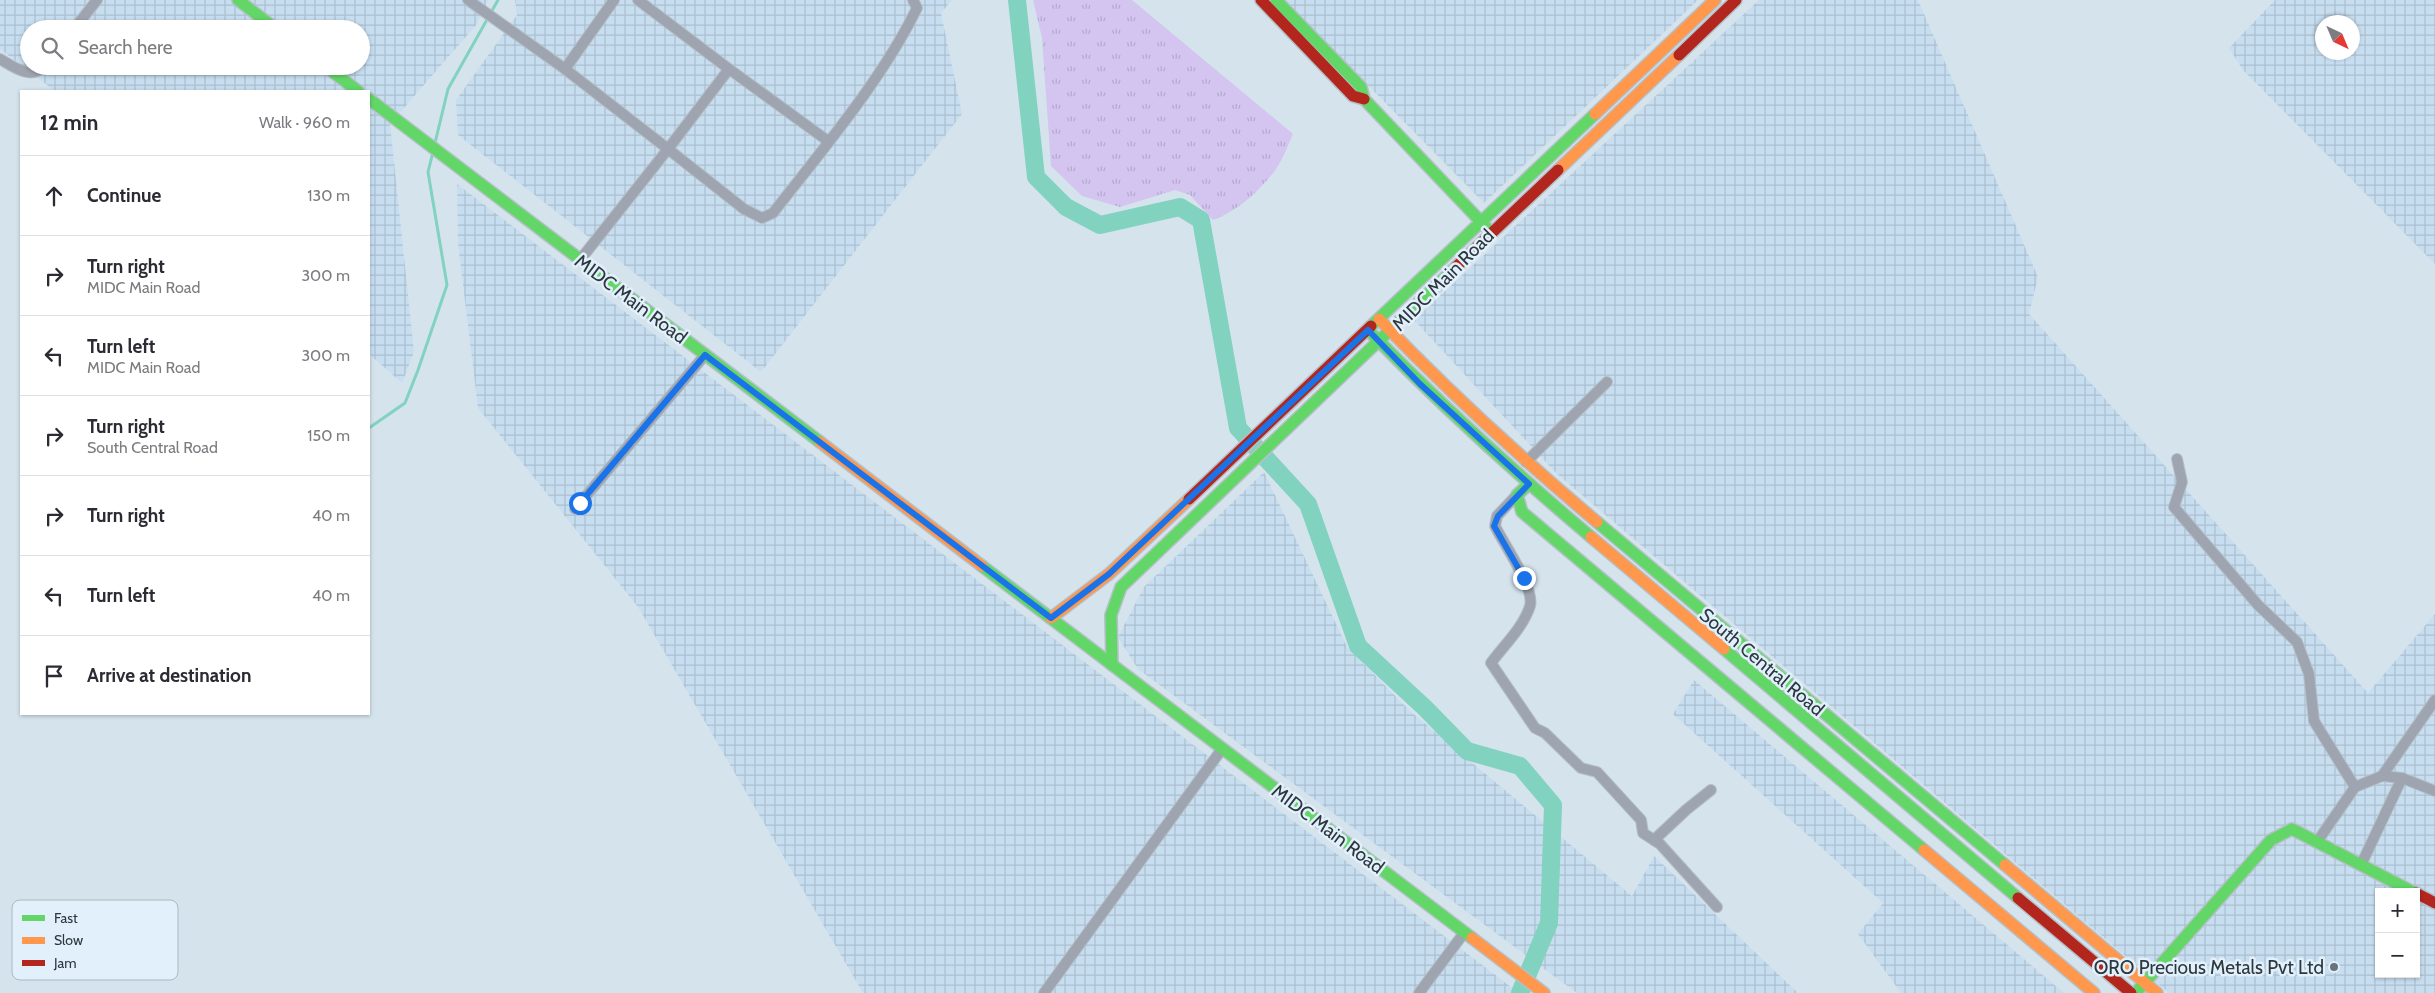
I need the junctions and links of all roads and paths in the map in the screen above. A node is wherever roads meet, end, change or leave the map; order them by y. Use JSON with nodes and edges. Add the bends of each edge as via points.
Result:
{"nodes":[{"id":1,"x":97,"y":0,"type":"edge"},
{"id":2,"x":614,"y":0,"type":"edge"},
{"id":3,"x":638,"y":0,"type":"edge"},
{"id":4,"x":913,"y":0,"type":"edge"},
{"id":5,"x":1261,"y":0,"type":"edge"},
{"id":6,"x":1276,"y":0,"type":"edge"},
{"id":7,"x":1715,"y":0,"type":"edge"},
{"id":8,"x":1736,"y":0,"type":"edge"},
{"id":9,"x":244,"y":2,"type":"edge"},
{"id":10,"x":471,"y":2,"type":"edge"},
{"id":11,"x":81,"y":20,"type":"edge"},
{"id":12,"x":265,"y":20,"type":"edge"},
{"id":13,"x":0,"y":59,"type":"edge"},
{"id":14,"x":20,"y":68,"type":"edge"},
{"id":15,"x":565,"y":69,"type":"junction"},
{"id":16,"x":729,"y":69,"type":"junction"},
{"id":17,"x":337,"y":75,"type":"edge"},
{"id":18,"x":357,"y":90,"type":"edge"},
{"id":19,"x":1364,"y":99,"type":"junction"},
{"id":20,"x":370,"y":100,"type":"edge"},
{"id":21,"x":828,"y":141,"type":"junction"},
{"id":22,"x":668,"y":150,"type":"junction"},
{"id":23,"x":1481,"y":222,"type":"junction"},
{"id":24,"x":1491,"y":233,"type":"junction"},
{"id":25,"x":580,"y":260,"type":"junction"},
{"id":26,"x":1379,"y":319,"type":"junction"},
{"id":27,"x":1368,"y":330,"type":"junction"},
{"id":28,"x":1392,"y":331,"type":"junction"},
{"id":29,"x":1380,"y":342,"type":"junction"},
{"id":30,"x":705,"y":355,"type":"junction"},
{"id":31,"x":1606,"y":382,"type":"dead end"},
{"id":32,"x":2176,"y":459,"type":"dead end"},
{"id":33,"x":1526,"y":462,"type":"junction"},
{"id":34,"x":1529,"y":484,"type":"junction"},
{"id":35,"x":1517,"y":494,"type":"junction"},
{"id":36,"x":575,"y":508,"type":"dead end"},
{"id":37,"x":1051,"y":618,"type":"junction"},
{"id":38,"x":1112,"y":665,"type":"junction"},
{"id":39,"x":2435,"y":700,"type":"edge"},
{"id":40,"x":1844,"y":731,"type":"junction"},
{"id":41,"x":1834,"y":742,"type":"junction"},
{"id":42,"x":1222,"y":749,"type":"junction"},
{"id":43,"x":2382,"y":776,"type":"junction"},
{"id":44,"x":2402,"y":778,"type":"junction"},
{"id":45,"x":2355,"y":787,"type":"junction"},
{"id":46,"x":1712,"y":790,"type":"dead end"},
{"id":47,"x":2435,"y":791,"type":"edge"},
{"id":48,"x":1654,"y":840,"type":"junction"},
{"id":49,"x":2317,"y":842,"type":"junction"},
{"id":50,"x":2361,"y":865,"type":"junction"},
{"id":51,"x":2405,"y":888,"type":"edge"},
{"id":52,"x":2420,"y":896,"type":"edge"},
{"id":53,"x":2435,"y":903,"type":"edge"},
{"id":54,"x":1717,"y":907,"type":"dead end"},
{"id":55,"x":1464,"y":933,"type":"junction"},
{"id":56,"x":2144,"y":982,"type":"junction"},
{"id":57,"x":1544,"y":992,"type":"edge"},
{"id":58,"x":1044,"y":993,"type":"edge"},
{"id":59,"x":1419,"y":993,"type":"edge"},
{"id":60,"x":2094,"y":993,"type":"edge"},
{"id":61,"x":2133,"y":993,"type":"edge"},
{"id":62,"x":2156,"y":993,"type":"edge"}],
"edges":[{"from":1,"to":11,"type":"street"},
{"from":2,"to":15,"type":"street"},
{"from":3,"to":16,"type":"street"},
{"from":4,"to":21,"type":"street","via":[[917,8],[908,25],[860,100]]},
{"from":5,"to":19,"type":"street","via":[[1353,96]]},
{"from":6,"to":19,"type":"street","via":[[1361,87]]},
{"from":7,"to":23,"type":"street","name":"MIDC Main Road"},
{"from":8,"to":24,"type":"street","name":"MIDC Main Road"},
{"from":9,"to":12,"type":"street"},
{"from":10,"to":15,"type":"street"},
{"from":13,"to":14,"type":"street"},
{"from":15,"to":22,"type":"street"},
{"from":16,"to":21,"type":"street"},
{"from":16,"to":22,"type":"street"},
{"from":17,"to":18,"type":"street"},
{"from":19,"to":23,"type":"street"},
{"from":20,"to":25,"type":"street","name":"MIDC Main Road"},
{"from":21,"to":22,"type":"street","via":[[773,214],[762,218],[744,210]]},
{"from":22,"to":25,"type":"street"},
{"from":23,"to":24,"type":"street"},
{"from":23,"to":26,"type":"street","name":"MIDC Main Road"},
{"from":24,"to":28,"type":"street","name":"MIDC Main Road"},
{"from":25,"to":30,"type":"street","name":"MIDC Main Road"},
{"from":26,"to":27,"type":"street","name":"MIDC Main Road"},
{"from":26,"to":28,"type":"street","name":"South Central Road"},
{"from":27,"to":29,"type":"street","name":"South Central Road"},
{"from":27,"to":37,"type":"street","name":"MIDC Main Road","via":[[1109,574]]},
{"from":28,"to":29,"type":"street","name":"MIDC Main Road"},
{"from":28,"to":33,"type":"street","name":"South Central Road"},
{"from":29,"to":34,"type":"street","name":"South Central Road","via":[[1420,384]]},
{"from":29,"to":38,"type":"street","name":"MIDC Main Road","via":[[1121,588],[1111,610]]},
{"from":30,"to":36,"type":"street"},
{"from":30,"to":37,"type":"street","name":"MIDC Main Road"},
{"from":31,"to":33,"type":"street"},
{"from":32,"to":45,"type":"street","via":[[2182,482],[2174,507],[2258,605],[2297,642],[2309,674],[2314,721]]},
{"from":33,"to":40,"type":"street","name":"South Central Road"},
{"from":34,"to":35,"type":"street"},
{"from":34,"to":41,"type":"street","name":"South Central Road"},
{"from":35,"to":48,"type":"street","via":[[1498,516],[1494,526],[1524,578],[1530,604],[1522,622],[1491,663],[1535,728],[1545,733],[1581,768],[1597,772],[1641,820],[1643,833]]},
{"from":35,"to":60,"type":"street","via":[[1522,512]]},
{"from":37,"to":38,"type":"street","name":"MIDC Main Road"},
{"from":38,"to":42,"type":"street","name":"MIDC Main Road"},
{"from":39,"to":43,"type":"street"},
{"from":40,"to":41,"type":"street"},
{"from":40,"to":56,"type":"street","name":"South Central Road"},
{"from":41,"to":61,"type":"street","name":"South Central Road"},
{"from":42,"to":55,"type":"street","name":"MIDC Main Road"},
{"from":42,"to":58,"type":"street"},
{"from":43,"to":44,"type":"street"},
{"from":43,"to":45,"type":"street"},
{"from":44,"to":47,"type":"street"},
{"from":44,"to":50,"type":"street"},
{"from":45,"to":49,"type":"street"},
{"from":46,"to":48,"type":"street"},
{"from":48,"to":54,"type":"street"},
{"from":49,"to":50,"type":"street"},
{"from":49,"to":56,"type":"street","via":[[2292,829],[2271,840]]},
{"from":50,"to":51,"type":"street"},
{"from":52,"to":53,"type":"street"},
{"from":55,"to":57,"type":"street","name":"MIDC Main Road"},
{"from":55,"to":59,"type":"street"},
{"from":56,"to":61,"type":"street"},
{"from":56,"to":62,"type":"street","name":"South Central Road"}]}
